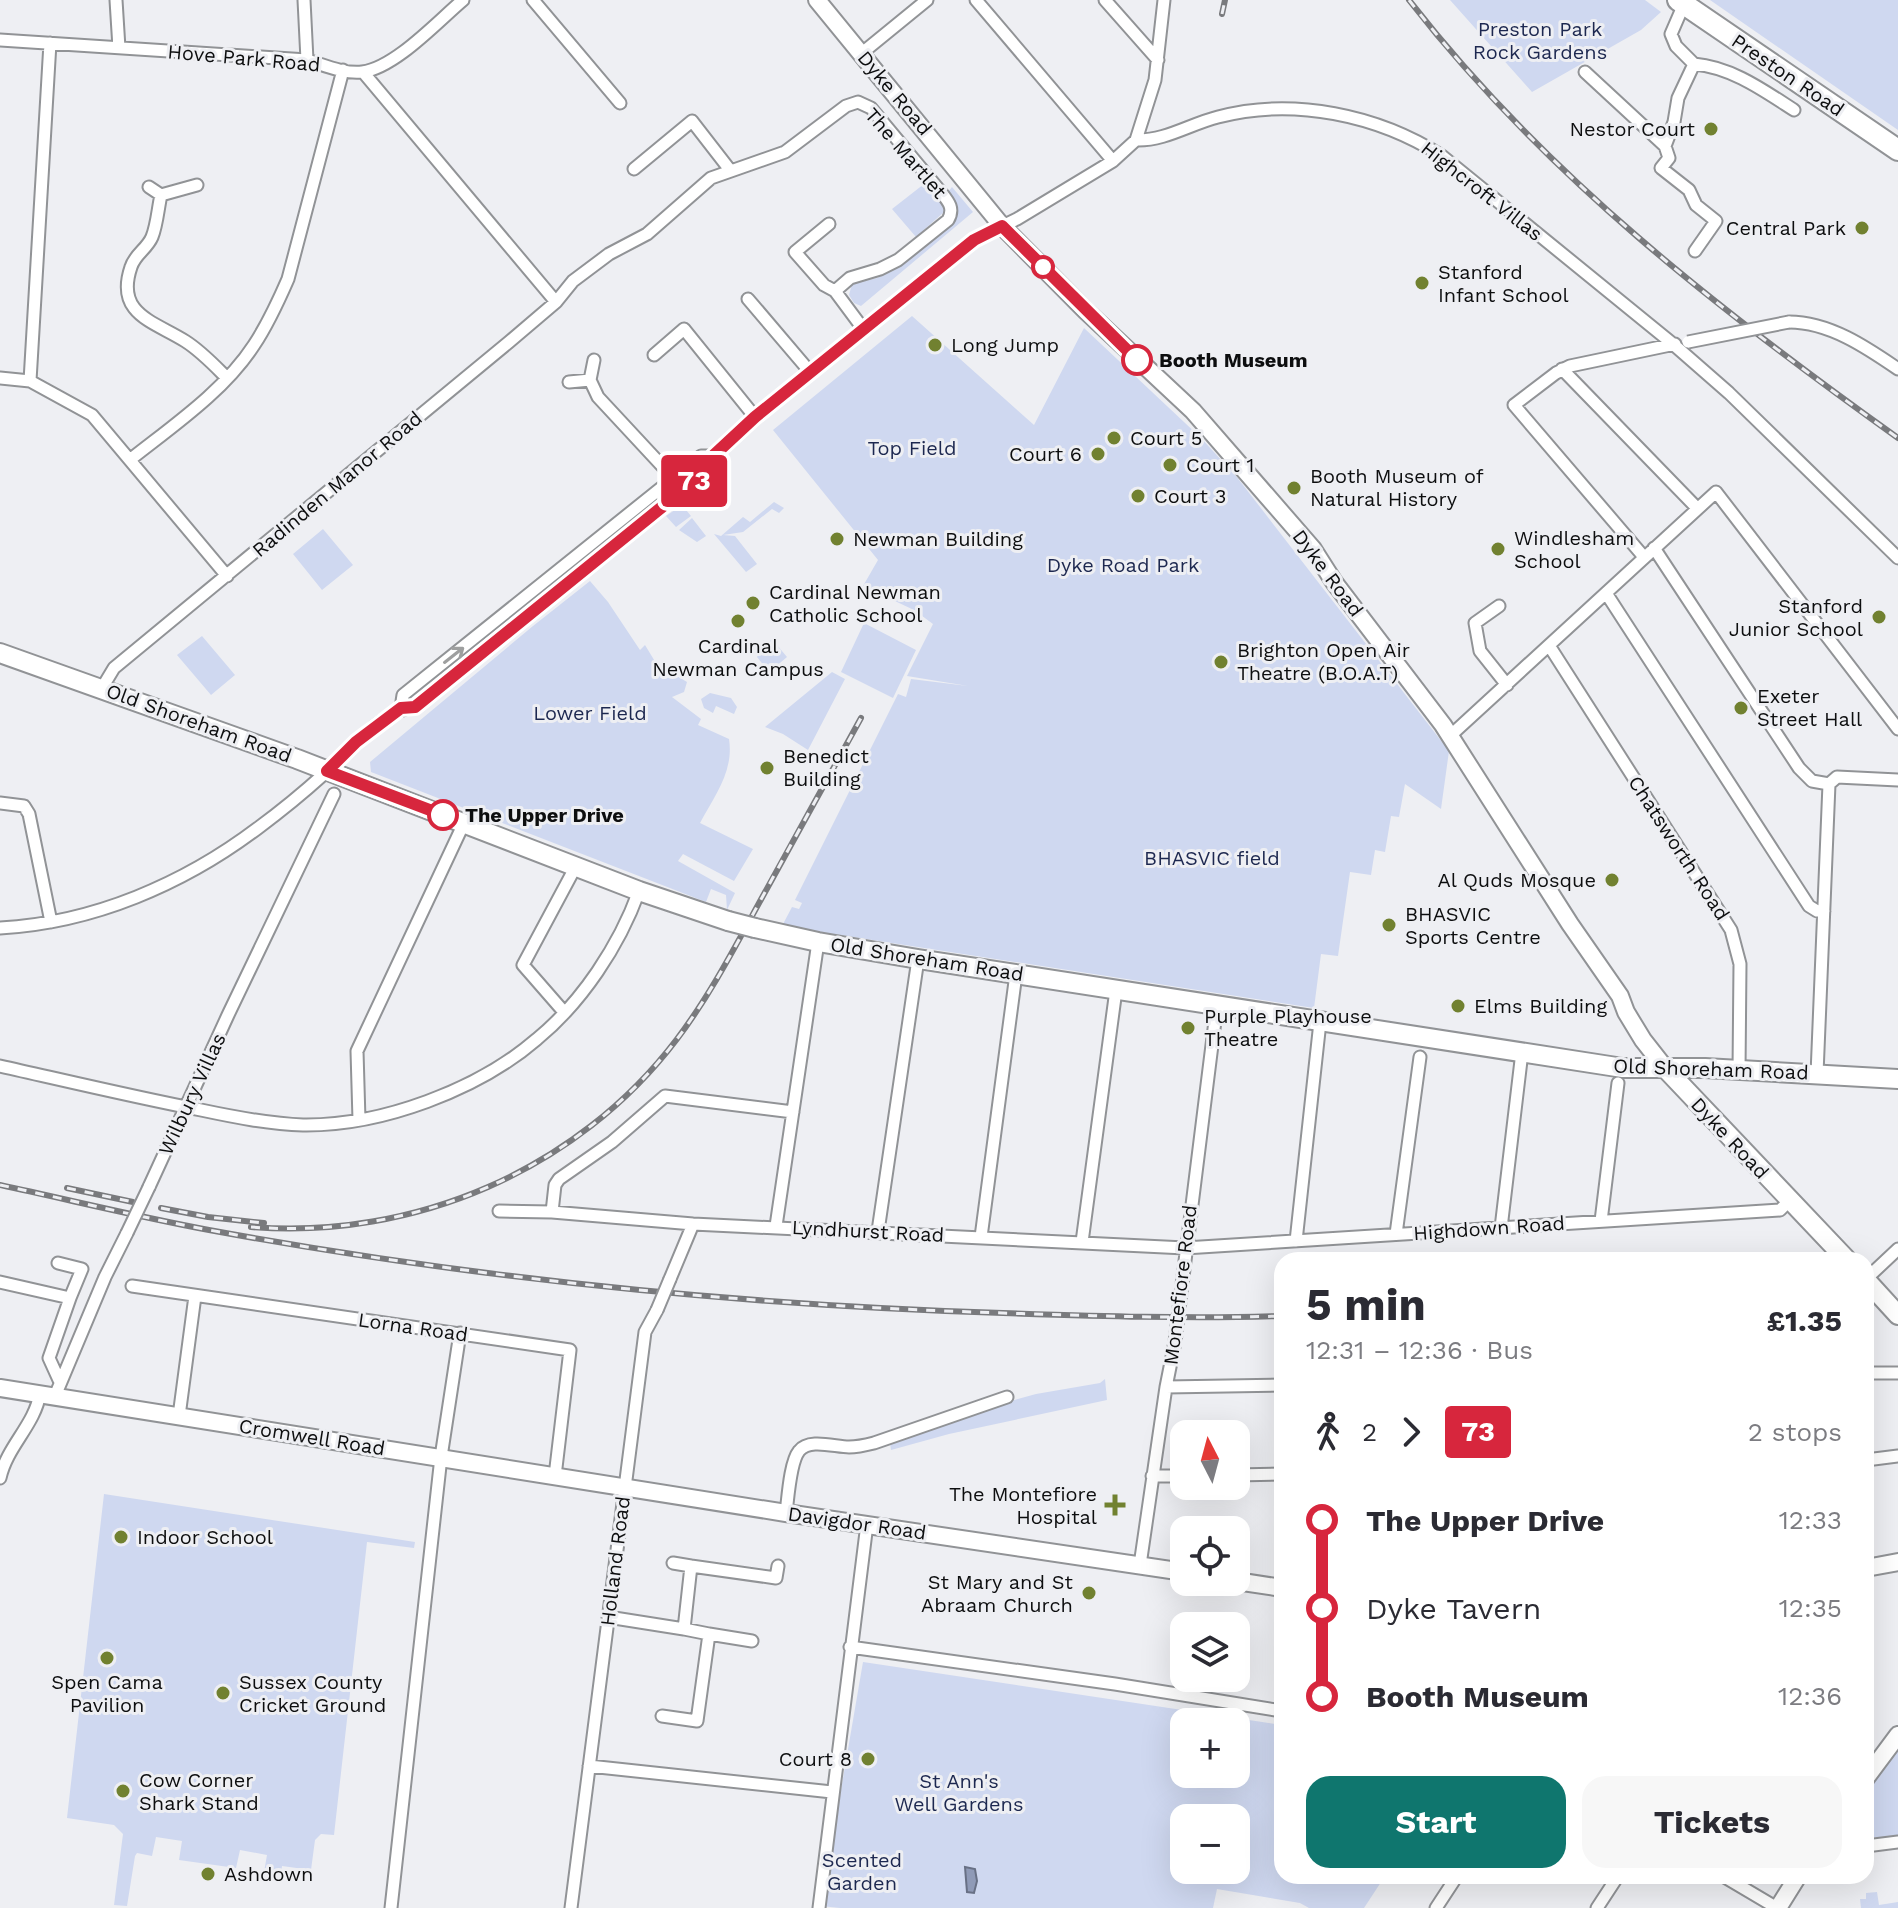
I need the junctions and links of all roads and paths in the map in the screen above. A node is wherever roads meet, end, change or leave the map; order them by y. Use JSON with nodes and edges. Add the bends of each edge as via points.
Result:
{"nodes":[{"id":1,"x":116,"y":0,"type":"edge"},
{"id":2,"x":304,"y":0,"type":"edge"},
{"id":3,"x":463,"y":0,"type":"edge"},
{"id":4,"x":533,"y":0,"type":"edge"},
{"id":5,"x":817,"y":0,"type":"edge"},
{"id":6,"x":927,"y":0,"type":"edge"},
{"id":7,"x":976,"y":0,"type":"edge"},
{"id":8,"x":1105,"y":0,"type":"edge"},
{"id":9,"x":1164,"y":0,"type":"edge"},
{"id":10,"x":1681,"y":2,"type":"edge"},
{"id":11,"x":0,"y":40,"type":"edge"},
{"id":12,"x":50,"y":43,"type":"junction"},
{"id":13,"x":119,"y":48,"type":"junction"},
{"id":14,"x":862,"y":53,"type":"junction"},
{"id":15,"x":307,"y":60,"type":"junction"},
{"id":16,"x":1158,"y":60,"type":"junction"},
{"id":17,"x":1694,"y":64,"type":"junction"},
{"id":18,"x":343,"y":70,"type":"junction"},
{"id":19,"x":363,"y":72,"type":"junction"},
{"id":20,"x":1585,"y":72,"type":"dead end"},
{"id":21,"x":620,"y":103,"type":"dead end"},
{"id":22,"x":1794,"y":110,"type":"dead end"},
{"id":23,"x":1136,"y":140,"type":"junction"},
{"id":24,"x":1665,"y":146,"type":"junction"},
{"id":25,"x":1898,"y":150,"type":"edge"},
{"id":26,"x":1113,"y":161,"type":"junction"},
{"id":27,"x":634,"y":169,"type":"dead end"},
{"id":28,"x":730,"y":170,"type":"junction"},
{"id":29,"x":197,"y":185,"type":"dead end"},
{"id":30,"x":149,"y":187,"type":"dead end"},
{"id":31,"x":161,"y":195,"type":"junction"},
{"id":32,"x":829,"y":224,"type":"dead end"},
{"id":33,"x":1002,"y":226,"type":"junction"},
{"id":34,"x":1695,"y":251,"type":"dead end"},
{"id":35,"x":573,"y":281,"type":"joint"},
{"id":36,"x":835,"y":291,"type":"junction"},
{"id":37,"x":748,"y":299,"type":"dead end"},
{"id":38,"x":556,"y":302,"type":"junction"},
{"id":39,"x":864,"y":330,"type":"junction"},
{"id":40,"x":1673,"y":344,"type":"junction"},
{"id":41,"x":654,"y":355,"type":"dead end"},
{"id":42,"x":594,"y":360,"type":"dead end"},
{"id":43,"x":1562,"y":369,"type":"junction"},
{"id":44,"x":1898,"y":369,"type":"edge"},
{"id":45,"x":811,"y":373,"type":"junction"},
{"id":46,"x":0,"y":378,"type":"edge"},
{"id":47,"x":227,"y":378,"type":"junction"},
{"id":48,"x":590,"y":380,"type":"junction"},
{"id":49,"x":30,"y":381,"type":"junction"},
{"id":50,"x":569,"y":382,"type":"dead end"},
{"id":51,"x":755,"y":417,"type":"junction"},
{"id":52,"x":713,"y":456,"type":"junction"},
{"id":53,"x":131,"y":459,"type":"junction"},
{"id":54,"x":674,"y":478,"type":"junction"},
{"id":55,"x":683,"y":490,"type":"junction"},
{"id":56,"x":1697,"y":508,"type":"junction"},
{"id":57,"x":1654,"y":548,"type":"junction"},
{"id":58,"x":1644,"y":557,"type":"junction"},
{"id":59,"x":1898,"y":558,"type":"edge"},
{"id":60,"x":227,"y":576,"type":"junction"},
{"id":61,"x":1606,"y":593,"type":"junction"},
{"id":62,"x":1499,"y":606,"type":"dead end"},
{"id":63,"x":1550,"y":647,"type":"junction"},
{"id":64,"x":0,"y":653,"type":"edge"},
{"id":65,"x":1507,"y":685,"type":"junction"},
{"id":66,"x":102,"y":688,"type":"junction"},
{"id":67,"x":401,"y":708,"type":"junction"},
{"id":68,"x":1898,"y":729,"type":"edge"},
{"id":69,"x":1450,"y":736,"type":"junction"},
{"id":70,"x":327,"y":771,"type":"junction"},
{"id":71,"x":1898,"y":780,"type":"edge"},
{"id":72,"x":1829,"y":784,"type":"junction"},
{"id":73,"x":334,"y":794,"type":"dead end"},
{"id":74,"x":0,"y":803,"type":"edge"},
{"id":75,"x":464,"y":823,"type":"junction"},
{"id":76,"x":576,"y":866,"type":"junction"},
{"id":77,"x":639,"y":891,"type":"junction"},
{"id":78,"x":1824,"y":911,"type":"junction"},
{"id":79,"x":51,"y":922,"type":"junction"},
{"id":80,"x":0,"y":928,"type":"edge"},
{"id":81,"x":818,"y":942,"type":"junction"},
{"id":82,"x":918,"y":959,"type":"junction"},
{"id":83,"x":1016,"y":974,"type":"junction"},
{"id":84,"x":1116,"y":990,"type":"junction"},
{"id":85,"x":1217,"y":1005,"type":"junction"},
{"id":86,"x":564,"y":1012,"type":"junction"},
{"id":87,"x":1320,"y":1022,"type":"junction"},
{"id":88,"x":1643,"y":1040,"type":"junction"},
{"id":89,"x":1522,"y":1052,"type":"junction"},
{"id":90,"x":1420,"y":1057,"type":"dead end"},
{"id":91,"x":0,"y":1066,"type":"edge"},
{"id":92,"x":1665,"y":1068,"type":"junction"},
{"id":93,"x":1632,"y":1069,"type":"junction"},
{"id":94,"x":1739,"y":1071,"type":"junction"},
{"id":95,"x":1817,"y":1074,"type":"junction"},
{"id":96,"x":1898,"y":1079,"type":"edge"},
{"id":97,"x":1618,"y":1083,"type":"dead end"},
{"id":98,"x":186,"y":1108,"type":"junction"},
{"id":99,"x":793,"y":1112,"type":"junction"},
{"id":100,"x":359,"y":1120,"type":"junction"},
{"id":101,"x":1790,"y":1200,"type":"junction"},
{"id":102,"x":499,"y":1211,"type":"dead end"},
{"id":103,"x":552,"y":1212,"type":"junction"},
{"id":104,"x":1601,"y":1221,"type":"junction"},
{"id":105,"x":693,"y":1224,"type":"junction"},
{"id":106,"x":776,"y":1226,"type":"junction"},
{"id":107,"x":1501,"y":1228,"type":"junction"},
{"id":108,"x":878,"y":1231,"type":"junction"},
{"id":109,"x":1396,"y":1234,"type":"junction"},
{"id":110,"x":981,"y":1237,"type":"junction"},
{"id":111,"x":1296,"y":1241,"type":"junction"},
{"id":112,"x":1082,"y":1242,"type":"junction"},
{"id":113,"x":1185,"y":1248,"type":"junction"},
{"id":114,"x":1898,"y":1249,"type":"edge"},
{"id":115,"x":1839,"y":1252,"type":"edge"},
{"id":116,"x":58,"y":1263,"type":"dead end"},
{"id":117,"x":1874,"y":1272,"type":"edge"},
{"id":118,"x":0,"y":1282,"type":"edge"},
{"id":119,"x":132,"y":1286,"type":"dead end"},
{"id":120,"x":1874,"y":1289,"type":"edge"},
{"id":121,"x":195,"y":1296,"type":"junction"},
{"id":122,"x":70,"y":1298,"type":"junction"},
{"id":123,"x":1898,"y":1315,"type":"edge"},
{"id":124,"x":460,"y":1333,"type":"junction"},
{"id":125,"x":1874,"y":1373,"type":"edge"},
{"id":126,"x":1898,"y":1373,"type":"edge"},
{"id":127,"x":1274,"y":1385,"type":"edge"},
{"id":128,"x":1166,"y":1387,"type":"junction"},
{"id":129,"x":0,"y":1388,"type":"edge"},
{"id":130,"x":51,"y":1390,"type":"junction"},
{"id":131,"x":1007,"y":1397,"type":"dead end"},
{"id":132,"x":179,"y":1416,"type":"junction"},
{"id":133,"x":1898,"y":1456,"type":"edge"},
{"id":134,"x":441,"y":1457,"type":"junction"},
{"id":135,"x":1874,"y":1459,"type":"edge"},
{"id":136,"x":1274,"y":1474,"type":"edge"},
{"id":137,"x":1250,"y":1475,"type":"edge"},
{"id":138,"x":555,"y":1476,"type":"junction"},
{"id":139,"x":1152,"y":1476,"type":"junction"},
{"id":140,"x":1170,"y":1476,"type":"edge"},
{"id":141,"x":0,"y":1478,"type":"edge"},
{"id":142,"x":625,"y":1487,"type":"junction"},
{"id":143,"x":786,"y":1513,"type":"junction"},
{"id":144,"x":867,"y":1524,"type":"junction"},
{"id":145,"x":1898,"y":1562,"type":"edge"},
{"id":146,"x":673,"y":1563,"type":"dead end"},
{"id":147,"x":1140,"y":1565,"type":"junction"},
{"id":148,"x":691,"y":1566,"type":"junction"},
{"id":149,"x":778,"y":1566,"type":"dead end"},
{"id":150,"x":1874,"y":1566,"type":"edge"},
{"id":151,"x":1170,"y":1570,"type":"edge"},
{"id":152,"x":1250,"y":1583,"type":"edge"},
{"id":153,"x":1274,"y":1587,"type":"edge"},
{"id":154,"x":608,"y":1617,"type":"junction"},
{"id":155,"x":684,"y":1629,"type":"junction"},
{"id":156,"x":709,"y":1634,"type":"junction"},
{"id":157,"x":752,"y":1641,"type":"dead end"},
{"id":158,"x":850,"y":1647,"type":"junction"},
{"id":159,"x":1274,"y":1710,"type":"edge"},
{"id":160,"x":662,"y":1716,"type":"dead end"},
{"id":161,"x":1898,"y":1735,"type":"edge"},
{"id":162,"x":589,"y":1766,"type":"junction"},
{"id":163,"x":1874,"y":1767,"type":"edge"},
{"id":164,"x":832,"y":1792,"type":"junction"},
{"id":165,"x":1898,"y":1842,"type":"edge"},
{"id":166,"x":1874,"y":1845,"type":"edge"},
{"id":167,"x":1452,"y":1884,"type":"edge"},
{"id":168,"x":1613,"y":1884,"type":"edge"},
{"id":169,"x":1737,"y":1884,"type":"edge"},
{"id":170,"x":1793,"y":1884,"type":"edge"},
{"id":171,"x":391,"y":1908,"type":"edge"},
{"id":172,"x":571,"y":1908,"type":"edge"},
{"id":173,"x":819,"y":1908,"type":"edge"},
{"id":174,"x":1436,"y":1908,"type":"edge"},
{"id":175,"x":1597,"y":1908,"type":"edge"},
{"id":176,"x":1778,"y":1908,"type":"edge"}],
"edges":[{"from":1,"to":13,"type":"street"},
{"from":2,"to":15,"type":"street"},
{"from":3,"to":19,"type":"street","via":[[389,62]]},
{"from":4,"to":21,"type":"street"},
{"from":5,"to":14,"type":"street","name":"Dyke Road"},
{"from":6,"to":14,"type":"street"},
{"from":7,"to":26,"type":"street"},
{"from":8,"to":16,"type":"street"},
{"from":9,"to":16,"type":"street"},
{"from":10,"to":17,"type":"street","via":[[1672,41]]},
{"from":10,"to":25,"type":"highway","name":"Preston Road"},
{"from":11,"to":12,"type":"street","name":"Hove Park Road"},
{"from":12,"to":13,"type":"street","name":"Hove Park Road"},
{"from":12,"to":49,"type":"street"},
{"from":13,"to":15,"type":"street","name":"Hove Park Road"},
{"from":14,"to":33,"type":"street","name":"Dyke Road"},
{"from":15,"to":18,"type":"street","name":"Hove Park Road"},
{"from":16,"to":23,"type":"street"},
{"from":17,"to":22,"type":"street","via":[[1716,66]]},
{"from":17,"to":24,"type":"street"},
{"from":18,"to":19,"type":"street","name":"Hove Park Road"},
{"from":18,"to":47,"type":"street","via":[[288,279],[253,347]]},
{"from":19,"to":38,"type":"street"},
{"from":20,"to":24,"type":"street"},
{"from":23,"to":26,"type":"street"},
{"from":23,"to":40,"type":"street","name":"Highcroft Villas","via":[[1151,141],[1214,118],[1264,109],[1323,112],[1395,130],[1451,163]]},
{"from":24,"to":34,"type":"street","via":[[1669,158],[1661,168],[1716,221]]},
{"from":26,"to":33,"type":"street"},
{"from":27,"to":28,"type":"street","via":[[692,121]]},
{"from":28,"to":35,"type":"street","name":"The Martlet","via":[[711,178],[637,241]]},
{"from":28,"to":36,"type":"street","name":"The Martlet","via":[[794,147],[849,104],[871,108],[951,211],[948,220],[898,260],[850,278]]},
{"from":29,"to":31,"type":"street"},
{"from":30,"to":31,"type":"street"},
{"from":31,"to":47,"type":"street","via":[[152,237],[132,262],[128,300],[138,313],[188,342]]},
{"from":32,"to":36,"type":"street","via":[[795,252]]},
{"from":33,"to":39,"type":"street","via":[[974,240]]},
{"from":33,"to":69,"type":"street","name":"Dyke Road","via":[[1209,429],[1313,549]]},
{"from":35,"to":38,"type":"street","name":"Radinden Manor Road"},
{"from":36,"to":39,"type":"street"},
{"from":37,"to":45,"type":"street"},
{"from":38,"to":60,"type":"street","name":"Radinden Manor Road"},
{"from":39,"to":45,"type":"street"},
{"from":40,"to":43,"type":"street"},
{"from":40,"to":44,"type":"street","bridge":true,"via":[[1801,322],[1861,343]]},
{"from":40,"to":59,"type":"street","name":"Highcroft Villas"},
{"from":41,"to":51,"type":"street","via":[[684,329]]},
{"from":42,"to":48,"type":"street"},
{"from":43,"to":56,"type":"street"},
{"from":43,"to":58,"type":"street","via":[[1514,405]]},
{"from":45,"to":51,"type":"street"},
{"from":46,"to":49,"type":"street"},
{"from":47,"to":53,"type":"street"},
{"from":48,"to":50,"type":"street"},
{"from":48,"to":54,"type":"street","via":[[598,397]]},
{"from":49,"to":53,"type":"street","via":[[92,415]]},
{"from":51,"to":52,"type":"street"},
{"from":52,"to":54,"type":"street","via":[[701,456]]},
{"from":52,"to":55,"type":"street","via":[[711,466]]},
{"from":53,"to":60,"type":"street"},
{"from":54,"to":55,"type":"street"},
{"from":67,"to":54,"type":"street","one_way":true,"via":[[403,695]]},
{"from":55,"to":67,"type":"street","via":[[415,707]]},
{"from":56,"to":57,"type":"street"},
{"from":56,"to":68,"type":"street","via":[[1716,492]]},
{"from":57,"to":58,"type":"street"},
{"from":57,"to":72,"type":"street","via":[[1799,768],[1812,781]]},
{"from":58,"to":61,"type":"street"},
{"from":60,"to":66,"type":"street","name":"Radinden Manor Road","via":[[114,668]]},
{"from":61,"to":63,"type":"street"},
{"from":61,"to":78,"type":"street","via":[[1809,906]]},
{"from":62,"to":65,"type":"street","via":[[1475,623],[1480,651]]},
{"from":63,"to":65,"type":"street"},
{"from":63,"to":94,"type":"street","name":"Chatsworth Road","via":[[1731,930],[1740,964]]},
{"from":64,"to":66,"type":"main road","name":"Old Shoreham Road"},
{"from":65,"to":69,"type":"street"},
{"from":66,"to":70,"type":"main road","name":"Old Shoreham Road"},
{"from":67,"to":70,"type":"street"},
{"from":69,"to":88,"type":"street","name":"Dyke Road","via":[[1615,987]]},
{"from":70,"to":75,"type":"main road","name":"Old Shoreham Road"},
{"from":70,"to":79,"type":"street","via":[[257,829],[196,870],[154,890]]},
{"from":71,"to":72,"type":"street","via":[[1837,777]]},
{"from":72,"to":78,"type":"street"},
{"from":73,"to":98,"type":"street","name":"Wilbury Villas"},
{"from":74,"to":79,"type":"street","via":[[24,806],[29,814]]},
{"from":75,"to":76,"type":"main road","name":"Old Shoreham Road"},
{"from":75,"to":100,"type":"street","via":[[357,1051]]},
{"from":76,"to":77,"type":"main road","name":"Old Shoreham Road"},
{"from":76,"to":86,"type":"street","via":[[523,965]]},
{"from":77,"to":81,"type":"main road","name":"Old Shoreham Road","bridge":true,"via":[[728,921]]},
{"from":77,"to":86,"type":"street","via":[[610,953]]},
{"from":78,"to":95,"type":"street"},
{"from":79,"to":80,"type":"street"},
{"from":81,"to":82,"type":"main road","name":"Old Shoreham Road"},
{"from":81,"to":99,"type":"street"},
{"from":82,"to":83,"type":"main road","name":"Old Shoreham Road"},
{"from":82,"to":108,"type":"street"},
{"from":83,"to":84,"type":"main road","name":"Old Shoreham Road"},
{"from":83,"to":110,"type":"street"},
{"from":84,"to":85,"type":"main road","name":"Old Shoreham Road"},
{"from":84,"to":112,"type":"street"},
{"from":85,"to":87,"type":"main road","name":"Old Shoreham Road"},
{"from":85,"to":113,"type":"street","name":"Montefiore Road"},
{"from":86,"to":100,"type":"street","via":[[522,1051],[463,1086]]},
{"from":87,"to":89,"type":"main road","name":"Old Shoreham Road"},
{"from":87,"to":111,"type":"street"},
{"from":88,"to":92,"type":"street","name":"Dyke Road"},
{"from":88,"to":93,"type":"street"},
{"from":89,"to":93,"type":"main road","name":"Old Shoreham Road"},
{"from":89,"to":107,"type":"street"},
{"from":90,"to":109,"type":"street"},
{"from":91,"to":98,"type":"street"},
{"from":92,"to":93,"type":"main road","name":"Old Shoreham Road"},
{"from":92,"to":94,"type":"main road","name":"Old Shoreham Road"},
{"from":92,"to":101,"type":"main road","name":"Dyke Road"},
{"from":94,"to":95,"type":"main road","name":"Old Shoreham Road"},
{"from":95,"to":96,"type":"main road","name":"Old Shoreham Road"},
{"from":97,"to":104,"type":"street"},
{"from":98,"to":100,"type":"street","via":[[300,1125]]},
{"from":98,"to":130,"type":"street","name":"Wilbury Villas","bridge":true},
{"from":99,"to":103,"type":"street","via":[[665,1096],[559,1179]]},
{"from":99,"to":106,"type":"street"},
{"from":101,"to":104,"type":"street","name":"Highdown Road","via":[[1780,1210]]},
{"from":101,"to":115,"type":"main road","name":"Dyke Road"},
{"from":102,"to":103,"type":"street","name":"Lyndhurst Road"},
{"from":103,"to":105,"type":"street","name":"Lyndhurst Road"},
{"from":104,"to":107,"type":"street","name":"Highdown Road"},
{"from":105,"to":106,"type":"street","name":"Lyndhurst Road"},
{"from":105,"to":142,"type":"street","name":"Holland Road","bridge":true,"via":[[645,1332]]},
{"from":106,"to":108,"type":"street","name":"Lyndhurst Road"},
{"from":107,"to":109,"type":"street","name":"Highdown Road"},
{"from":108,"to":110,"type":"street","name":"Lyndhurst Road"},
{"from":109,"to":111,"type":"street","name":"Highdown Road"},
{"from":110,"to":112,"type":"street","name":"Lyndhurst Road"},
{"from":111,"to":113,"type":"street","name":"Highdown Road"},
{"from":112,"to":113,"type":"street","name":"Lyndhurst Road"},
{"from":113,"to":128,"type":"street","name":"Montefiore Road","bridge":true},
{"from":114,"to":117,"type":"street"},
{"from":116,"to":122,"type":"street","via":[[82,1269]]},
{"from":118,"to":122,"type":"street"},
{"from":119,"to":121,"type":"street","name":"Lorna Road"},
{"from":120,"to":123,"type":"main road"},
{"from":121,"to":124,"type":"street","name":"Lorna Road"},
{"from":121,"to":132,"type":"street"},
{"from":122,"to":130,"type":"street","via":[[49,1358]]},
{"from":124,"to":134,"type":"street"},
{"from":124,"to":138,"type":"street","name":"Lorna Road","via":[[570,1350]]},
{"from":125,"to":126,"type":"street"},
{"from":127,"to":128,"type":"street"},
{"from":128,"to":139,"type":"street","name":"Montefiore Road"},
{"from":129,"to":130,"type":"street","name":"Cromwell Road"},
{"from":130,"to":132,"type":"street","name":"Cromwell Road"},
{"from":130,"to":141,"type":"street","name":"Wilbury Villas","via":[[4,1460]]},
{"from":131,"to":143,"type":"street","via":[[874,1443],[806,1446],[793,1466]]},
{"from":132,"to":134,"type":"street","name":"Cromwell Road"},
{"from":133,"to":135,"type":"street"},
{"from":134,"to":138,"type":"street","name":"Cromwell Road"},
{"from":134,"to":171,"type":"street"},
{"from":136,"to":137,"type":"street"},
{"from":138,"to":142,"type":"street","name":"Cromwell Road"},
{"from":139,"to":140,"type":"street"},
{"from":139,"to":147,"type":"street","name":"Montefiore Road"},
{"from":142,"to":143,"type":"street","name":"Davigdor Road"},
{"from":142,"to":154,"type":"street","name":"Holland Road"},
{"from":143,"to":144,"type":"street","name":"Davigdor Road"},
{"from":144,"to":147,"type":"street","name":"Davigdor Road"},
{"from":144,"to":158,"type":"street"},
{"from":145,"to":150,"type":"street"},
{"from":146,"to":148,"type":"street"},
{"from":147,"to":151,"type":"street","name":"Davigdor Road"},
{"from":148,"to":149,"type":"street","via":[[776,1578]]},
{"from":148,"to":155,"type":"street"},
{"from":152,"to":153,"type":"street"},
{"from":154,"to":155,"type":"street"},
{"from":154,"to":162,"type":"street","name":"Holland Road"},
{"from":155,"to":156,"type":"street"},
{"from":156,"to":157,"type":"street"},
{"from":156,"to":160,"type":"street","via":[[697,1721]]},
{"from":158,"to":159,"type":"street"},
{"from":158,"to":164,"type":"street"},
{"from":161,"to":163,"type":"street"},
{"from":162,"to":164,"type":"street"},
{"from":162,"to":172,"type":"street","name":"Holland Road"},
{"from":164,"to":173,"type":"street"},
{"from":165,"to":166,"type":"street"},
{"from":167,"to":174,"type":"street"},
{"from":168,"to":175,"type":"street"},
{"from":169,"to":176,"type":"street"},
{"from":170,"to":176,"type":"street"}]}
